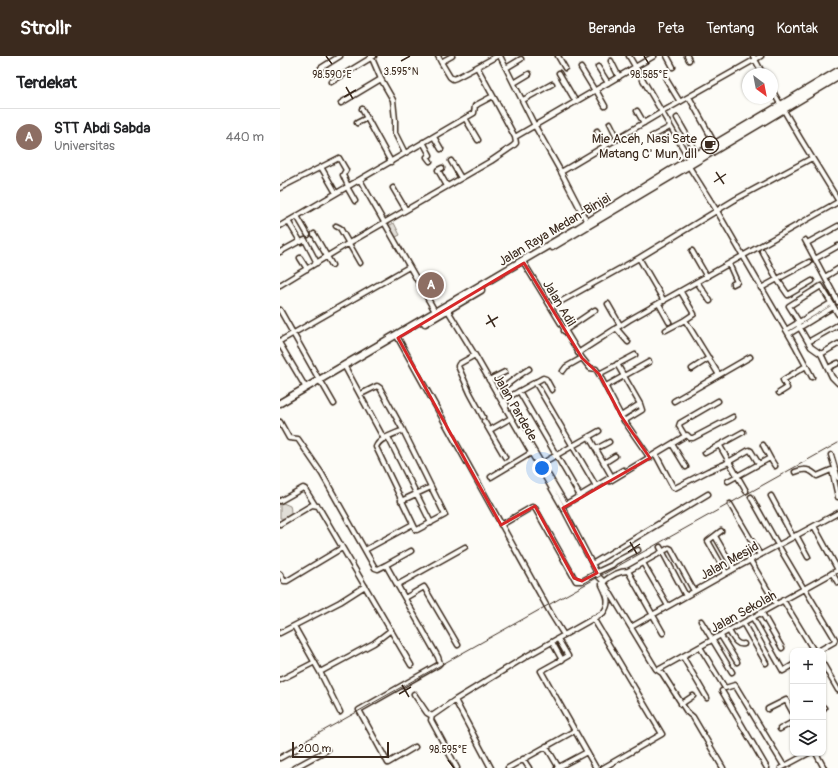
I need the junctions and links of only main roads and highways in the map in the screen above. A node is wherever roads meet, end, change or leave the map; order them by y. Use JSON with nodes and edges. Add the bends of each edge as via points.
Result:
{"nodes":[{"id":1,"x":838,"y":71,"type":"edge"},
{"id":2,"x":838,"y":77,"type":"edge"},
{"id":3,"x":782,"y":107,"type":"junction"},
{"id":4,"x":688,"y":163,"type":"junction"},
{"id":5,"x":588,"y":224,"type":"junction"},
{"id":6,"x":446,"y":308,"type":"junction"},
{"id":7,"x":436,"y":314,"type":"junction"},
{"id":8,"x":345,"y":367,"type":"junction"},
{"id":9,"x":321,"y":382,"type":"junction"},
{"id":10,"x":280,"y":403,"type":"edge"},
{"id":11,"x":280,"y":408,"type":"edge"}],
"edges":[{"from":1,"to":3,"type":"highway","name":"Jalan Raya Medan-Binjai"},
{"from":2,"to":3,"type":"highway","name":"Jalan Raya Medan-Binjai"},
{"from":3,"to":4,"type":"highway","name":"Jalan Raya Medan-Binjai"},
{"from":3,"to":4,"type":"highway","name":"Jalan Raya Medan-Binjai","via":[[715,144]]},
{"from":4,"to":5,"type":"highway","name":"Jalan Raya Medan-Binjai"},
{"from":5,"to":6,"type":"highway","name":"Jalan Raya Medan-Binjai"},
{"from":5,"to":6,"type":"highway","name":"Jalan Raya Medan-Binjai"},
{"from":6,"to":7,"type":"highway","name":"Jalan Raya Medan-Binjai"},
{"from":7,"to":8,"type":"highway","name":"Jalan Raya Medan-Binjai"},
{"from":7,"to":8,"type":"highway","name":"Jalan Raya Medan-Binjai"},
{"from":8,"to":9,"type":"highway","name":"Jalan Raya Medan-Binjai"},
{"from":9,"to":10,"type":"highway","name":"Jalan Raya Medan-Binjai"},
{"from":9,"to":11,"type":"highway","name":"Jalan Raya Medan-Binjai"}]}
